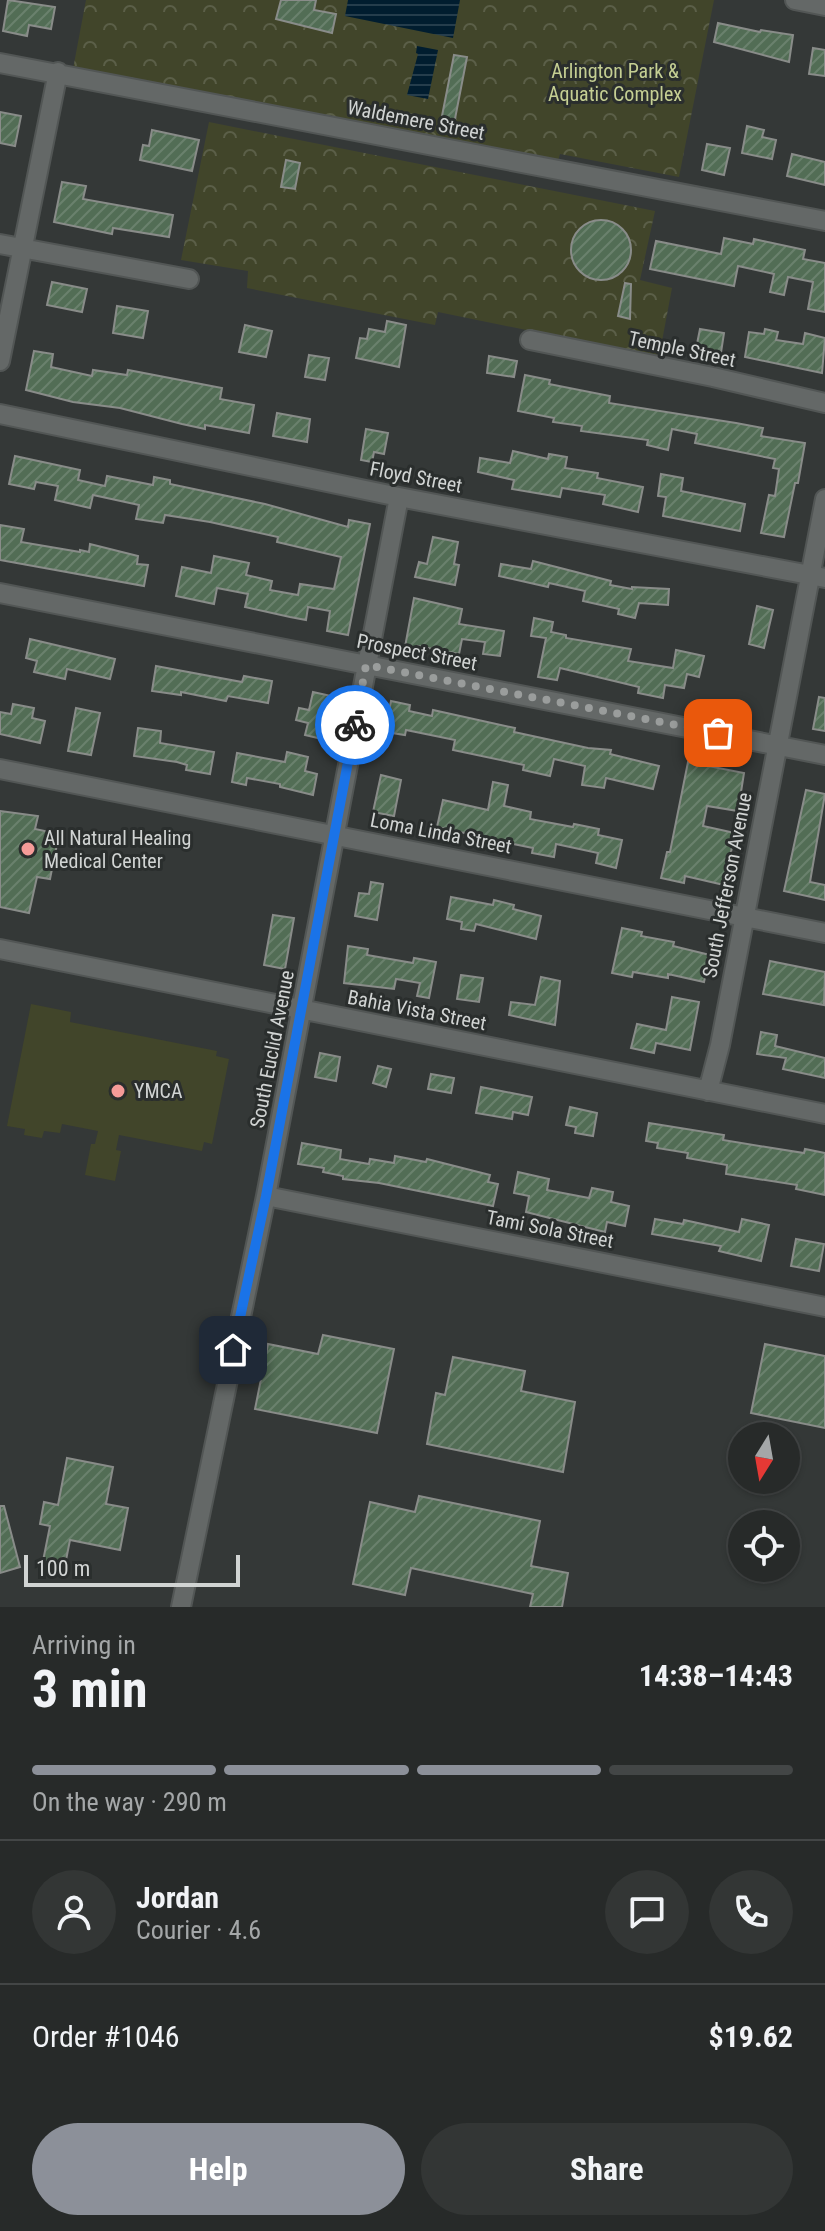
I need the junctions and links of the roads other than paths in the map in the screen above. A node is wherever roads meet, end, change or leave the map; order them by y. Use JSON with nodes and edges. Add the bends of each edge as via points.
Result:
{"nodes":[{"id":1,"x":795,"y":0,"type":"edge"},
{"id":2,"x":825,"y":6,"type":"edge"},
{"id":3,"x":0,"y":63,"type":"edge"},
{"id":4,"x":58,"y":72,"type":"junction"},
{"id":5,"x":825,"y":221,"type":"edge"},
{"id":6,"x":0,"y":244,"type":"edge"},
{"id":7,"x":21,"y":248,"type":"junction"},
{"id":8,"x":189,"y":279,"type":"dead end"},
{"id":9,"x":530,"y":340,"type":"dead end"},
{"id":10,"x":0,"y":361,"type":"edge"},
{"id":11,"x":825,"y":403,"type":"edge"},
{"id":12,"x":0,"y":414,"type":"edge"},
{"id":13,"x":399,"y":497,"type":"junction"},
{"id":14,"x":825,"y":499,"type":"edge"},
{"id":15,"x":817,"y":577,"type":"edge"},
{"id":16,"x":0,"y":593,"type":"edge"},
{"id":17,"x":366,"y":665,"type":"junction"},
{"id":18,"x":776,"y":745,"type":"junction"},
{"id":19,"x":825,"y":755,"type":"edge"},
{"id":20,"x":0,"y":769,"type":"edge"},
{"id":21,"x":333,"y":834,"type":"junction"},
{"id":22,"x":744,"y":916,"type":"junction"},
{"id":23,"x":825,"y":933,"type":"edge"},
{"id":24,"x":0,"y":949,"type":"edge"},
{"id":25,"x":303,"y":1010,"type":"junction"},
{"id":26,"x":708,"y":1091,"type":"junction"},
{"id":27,"x":825,"y":1114,"type":"edge"},
{"id":28,"x":266,"y":1196,"type":"junction"},
{"id":29,"x":825,"y":1307,"type":"edge"},
{"id":30,"x":181,"y":1607,"type":"edge"}],
"edges":[{"from":1,"to":2,"type":"street"},
{"from":3,"to":4,"type":"street","name":"Waldemere Street"},
{"from":4,"to":5,"type":"street","name":"Waldemere Street"},
{"from":4,"to":7,"type":"street"},
{"from":6,"to":7,"type":"street"},
{"from":7,"to":8,"type":"street"},
{"from":7,"to":10,"type":"street"},
{"from":9,"to":11,"type":"street","name":"Temple Street"},
{"from":12,"to":13,"type":"street","name":"Floyd Street"},
{"from":13,"to":15,"type":"street","name":"Floyd Street"},
{"from":13,"to":17,"type":"street","name":"South Euclid Avenue"},
{"from":14,"to":15,"type":"street","name":"South Jefferson Avenue"},
{"from":15,"to":18,"type":"street","name":"South Jefferson Avenue"},
{"from":16,"to":17,"type":"street","name":"Prospect Street"},
{"from":17,"to":18,"type":"street","name":"Prospect Street"},
{"from":17,"to":21,"type":"street","name":"South Euclid Avenue"},
{"from":18,"to":19,"type":"street","name":"Prospect Street"},
{"from":18,"to":22,"type":"street","name":"South Jefferson Avenue"},
{"from":20,"to":21,"type":"street","name":"Loma Linda Street"},
{"from":21,"to":22,"type":"street","name":"Loma Linda Street"},
{"from":21,"to":25,"type":"street","name":"South Euclid Avenue"},
{"from":22,"to":23,"type":"street","name":"Loma Linda Street"},
{"from":22,"to":26,"type":"street","name":"South Jefferson Avenue"},
{"from":24,"to":25,"type":"street","name":"Bahia Vista Street"},
{"from":25,"to":26,"type":"street","name":"Bahia Vista Street"},
{"from":25,"to":28,"type":"street","name":"South Euclid Avenue"},
{"from":26,"to":27,"type":"street","name":"Bahia Vista Street"},
{"from":28,"to":29,"type":"street","name":"Tami Sola Street"},
{"from":28,"to":30,"type":"street","name":"South Euclid Avenue"}]}
